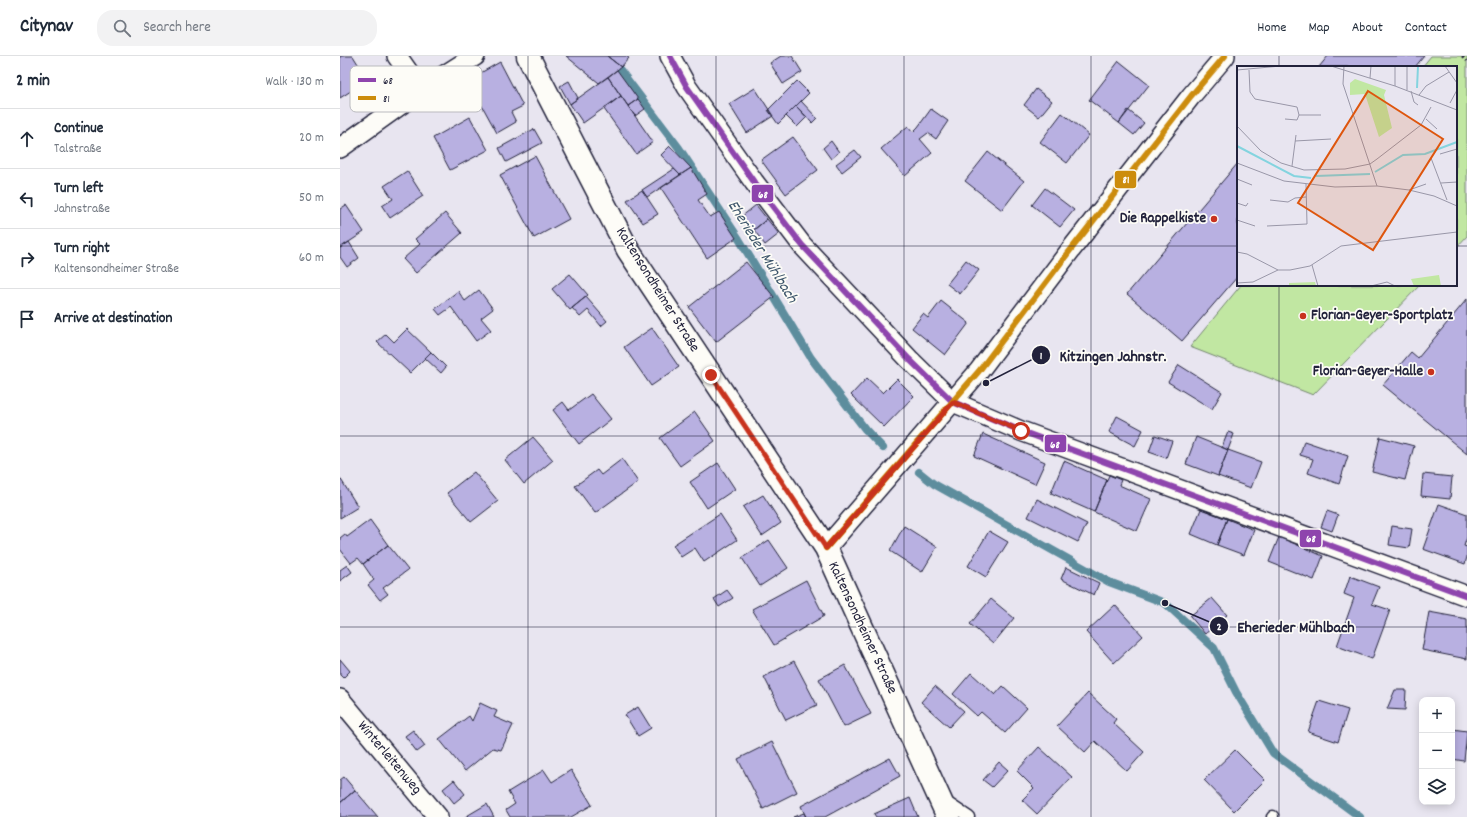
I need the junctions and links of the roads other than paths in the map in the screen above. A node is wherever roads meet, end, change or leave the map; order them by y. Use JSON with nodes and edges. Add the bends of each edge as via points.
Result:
{"nodes":[{"id":1,"x":397,"y":56,"type":"edge"},
{"id":2,"x":475,"y":56,"type":"edge"},
{"id":3,"x":528,"y":56,"type":"edge"},
{"id":4,"x":670,"y":56,"type":"edge"},
{"id":5,"x":1225,"y":56,"type":"edge"},
{"id":6,"x":404,"y":66,"type":"edge"},
{"id":7,"x":459,"y":66,"type":"edge"},
{"id":8,"x":390,"y":112,"type":"edge"},
{"id":9,"x":340,"y":148,"type":"edge"},
{"id":10,"x":953,"y":402,"type":"junction"},
{"id":11,"x":826,"y":548,"type":"junction"},
{"id":12,"x":1467,"y":596,"type":"edge"},
{"id":13,"x":340,"y":699,"type":"edge"},
{"id":14,"x":944,"y":807,"type":"edge"},
{"id":15,"x":438,"y":817,"type":"edge"},
{"id":16,"x":969,"y":817,"type":"edge"}],
"edges":[{"from":1,"to":6,"type":"street"},
{"from":2,"to":7,"type":"street"},
{"from":3,"to":11,"type":"main road","name":"Kaltensondheimer Straße","via":[[628,250]]},
{"from":4,"to":10,"type":"street","via":[[687,88],[802,245],[909,360]]},
{"from":5,"to":10,"type":"street","via":[[1186,102]]},
{"from":8,"to":9,"type":"street"},
{"from":10,"to":11,"type":"street"},
{"from":10,"to":12,"type":"street","via":[[1021,431]]},
{"from":11,"to":14,"type":"main road","name":"Kaltensondheimer Straße"},
{"from":13,"to":15,"type":"street","name":"Winterleitenweg"},
{"from":14,"to":16,"type":"lane"}]}
